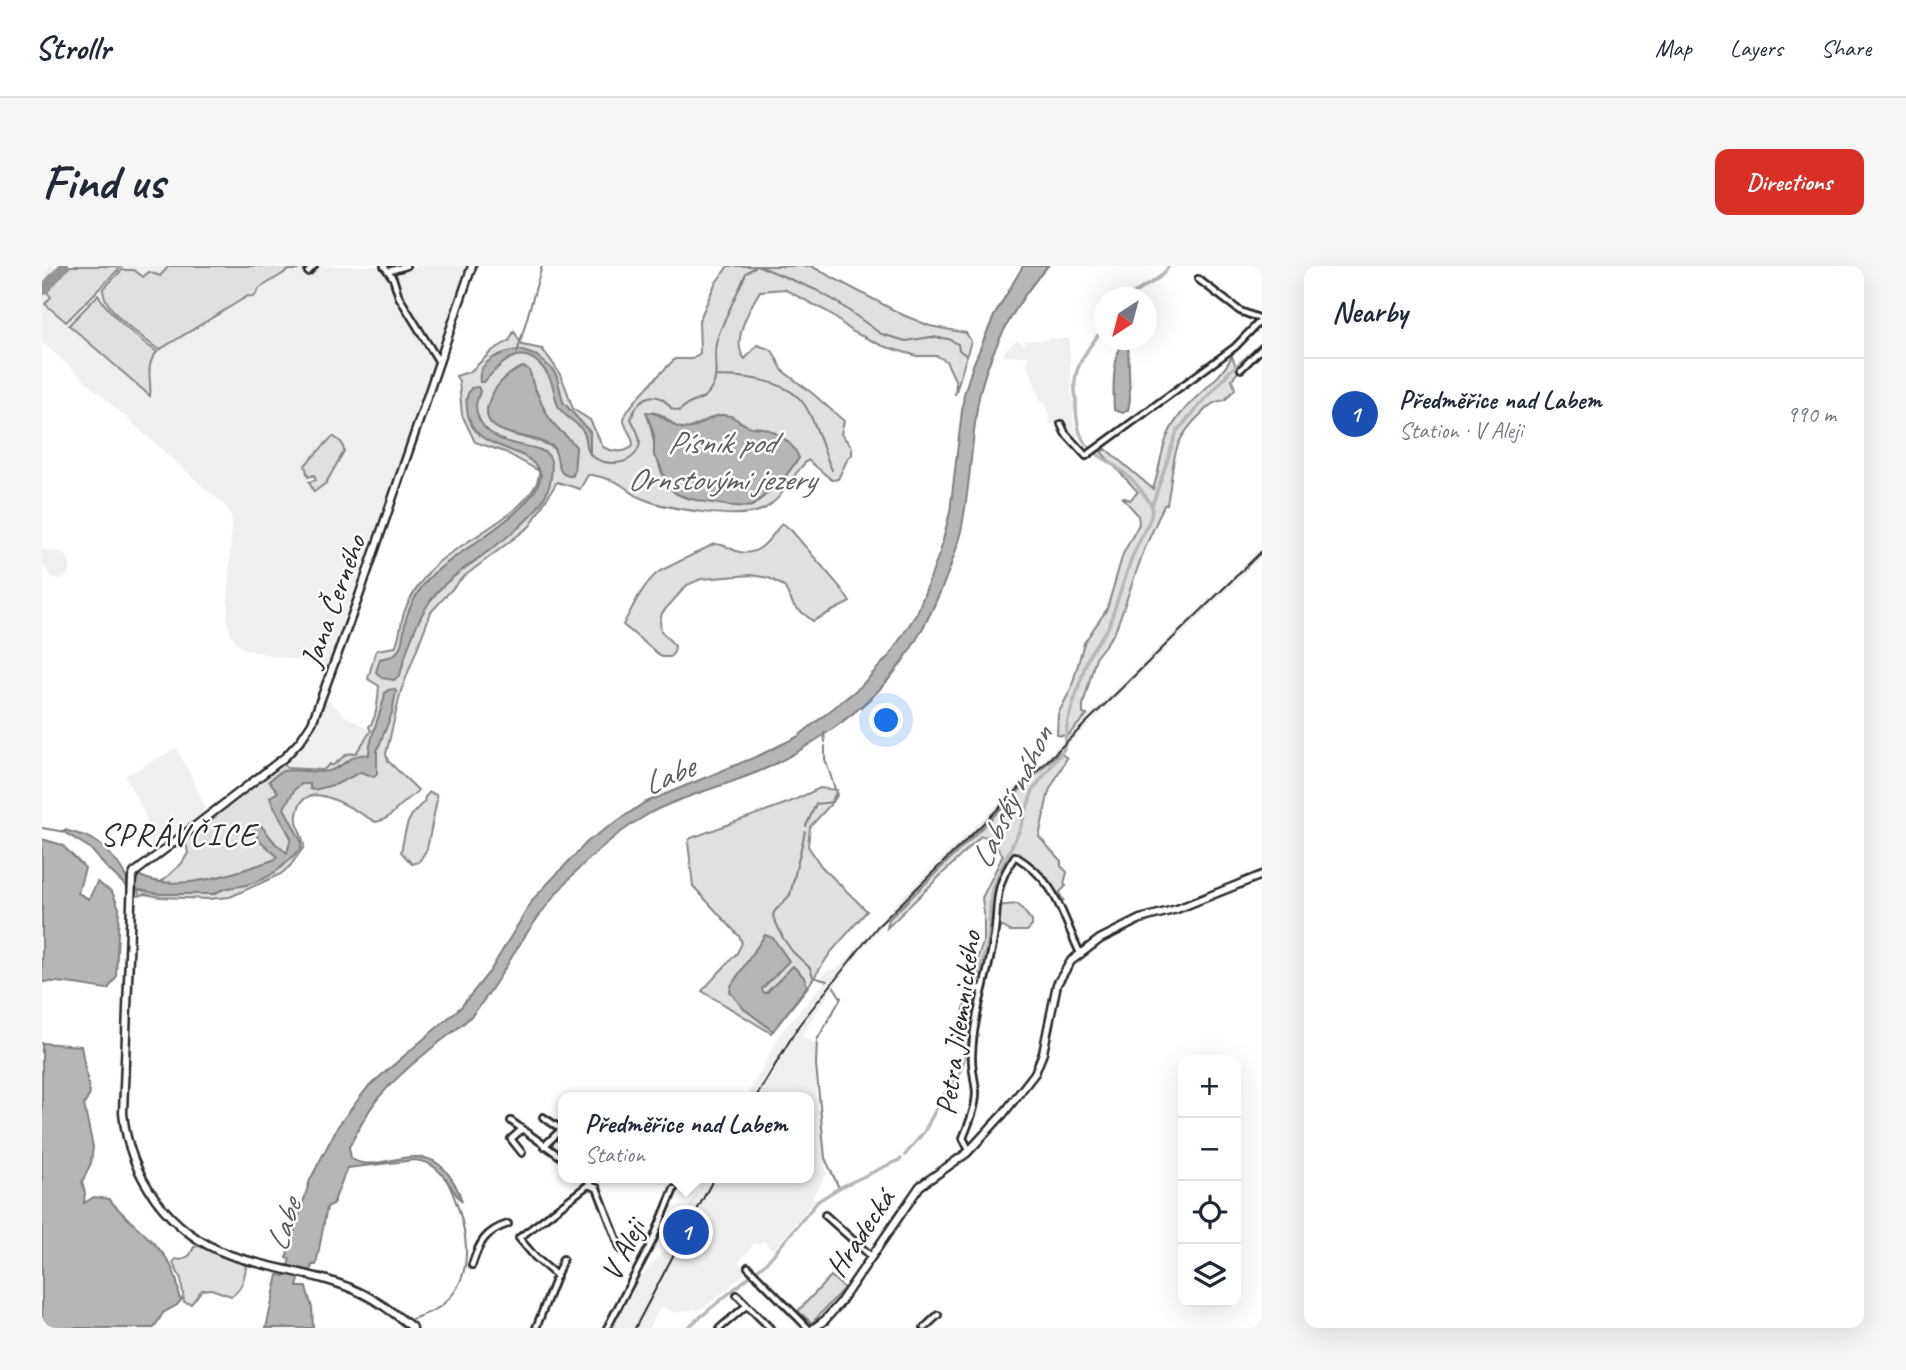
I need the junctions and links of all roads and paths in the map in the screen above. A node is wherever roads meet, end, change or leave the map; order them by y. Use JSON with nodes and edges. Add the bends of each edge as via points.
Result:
{"nodes":[{"id":1,"x":314,"y":266,"type":"edge"},
{"id":2,"x":384,"y":266,"type":"edge"},
{"id":3,"x":406,"y":266,"type":"edge"},
{"id":4,"x":472,"y":266,"type":"edge"},
{"id":5,"x":389,"y":271,"type":"junction"},
{"id":6,"x":307,"y":272,"type":"dead end"},
{"id":7,"x":1198,"y":279,"type":"dead end"},
{"id":8,"x":1262,"y":319,"type":"edge"},
{"id":9,"x":1262,"y":348,"type":"edge"},
{"id":10,"x":439,"y":363,"type":"junction"},
{"id":11,"x":1241,"y":369,"type":"dead end"},
{"id":12,"x":1061,"y":424,"type":"dead end"},
{"id":13,"x":1262,"y":875,"type":"edge"},
{"id":14,"x":1080,"y":953,"type":"junction"},
{"id":15,"x":981,"y":988,"type":"junction"},
{"id":16,"x":972,"y":991,"type":"dead end"},
{"id":17,"x":543,"y":1117,"type":"dead end"},
{"id":18,"x":511,"y":1121,"type":"dead end"},
{"id":19,"x":558,"y":1127,"type":"edge"},
{"id":20,"x":521,"y":1130,"type":"junction"},
{"id":21,"x":558,"y":1134,"type":"edge"},
{"id":22,"x":544,"y":1146,"type":"junction"},
{"id":23,"x":969,"y":1150,"type":"junction"},
{"id":24,"x":522,"y":1153,"type":"dead end"},
{"id":25,"x":558,"y":1155,"type":"edge"},
{"id":26,"x":946,"y":1167,"type":"joint"},
{"id":27,"x":589,"y":1184,"type":"joint"},
{"id":28,"x":674,"y":1189,"type":"dead end"},
{"id":29,"x":825,"y":1215,"type":"dead end"},
{"id":30,"x":508,"y":1224,"type":"dead end"},
{"id":31,"x":621,"y":1250,"type":"dead end"},
{"id":32,"x":872,"y":1257,"type":"junction"},
{"id":33,"x":563,"y":1259,"type":"dead end"},
{"id":34,"x":472,"y":1265,"type":"dead end"},
{"id":35,"x":748,"y":1267,"type":"dead end"},
{"id":36,"x":557,"y":1276,"type":"junction"},
{"id":37,"x":737,"y":1295,"type":"dead end"},
{"id":38,"x":747,"y":1305,"type":"junction"},
{"id":39,"x":937,"y":1315,"type":"dead end"},
{"id":40,"x":413,"y":1328,"type":"edge"},
{"id":41,"x":536,"y":1328,"type":"edge"},
{"id":42,"x":607,"y":1328,"type":"edge"},
{"id":43,"x":722,"y":1328,"type":"edge"},
{"id":44,"x":770,"y":1328,"type":"edge"},
{"id":45,"x":808,"y":1328,"type":"edge"},
{"id":46,"x":814,"y":1328,"type":"edge"},
{"id":47,"x":924,"y":1328,"type":"edge"}],
"edges":[{"from":1,"to":6,"type":"street"},
{"from":2,"to":5,"type":"street"},
{"from":3,"to":5,"type":"street"},
{"from":4,"to":10,"type":"street","name":"Jana Černého"},
{"from":5,"to":10,"type":"street","via":[[399,298]]},
{"from":7,"to":8,"type":"street","via":[[1240,311]]},
{"from":8,"to":12,"type":"street","via":[[1235,347],[1086,456]]},
{"from":9,"to":11,"type":"street"},
{"from":10,"to":40,"type":"street","name":"Jana Černého","via":[[308,730],[275,765],[134,873],[123,1113],[133,1161],[152,1195],[185,1230],[229,1254],[338,1283],[368,1296]]},
{"from":13,"to":14,"type":"street","name":"Petra Jilemnického","via":[[1140,919]]},
{"from":14,"to":15,"type":"street","name":"Petra Jilemnického","via":[[1065,912],[1043,879],[1015,856],[996,895],[993,943]]},
{"from":14,"to":23,"type":"street","name":"Petra Jilemnického","via":[[1057,984],[1035,1073]]},
{"from":15,"to":16,"type":"street"},
{"from":15,"to":23,"type":"street","name":"Petra Jilemnického","via":[[972,1054],[976,1093],[963,1138]]},
{"from":17,"to":19,"type":"street"},
{"from":18,"to":20,"type":"street"},
{"from":20,"to":22,"type":"street"},
{"from":20,"to":24,"type":"street","via":[[511,1139]]},
{"from":21,"to":22,"type":"street"},
{"from":22,"to":25,"type":"street"},
{"from":23,"to":26,"type":"street","name":"Petra Jilemnického"},
{"from":26,"to":32,"type":"street","name":"Hradecká","via":[[920,1186]]},
{"from":27,"to":31,"type":"street","via":[[597,1188]]},
{"from":27,"to":36,"type":"street","via":[[519,1238]]},
{"from":28,"to":42,"type":"street","name":"V Aleji"},
{"from":29,"to":32,"type":"street"},
{"from":30,"to":34,"type":"street","via":[[488,1233]]},
{"from":32,"to":46,"type":"street","name":"Hradecká","via":[[839,1304]]},
{"from":33,"to":36,"type":"street"},
{"from":35,"to":45,"type":"street"},
{"from":36,"to":41,"type":"street"},
{"from":37,"to":38,"type":"street"},
{"from":38,"to":43,"type":"street"},
{"from":38,"to":44,"type":"street"},
{"from":39,"to":47,"type":"street"}]}
